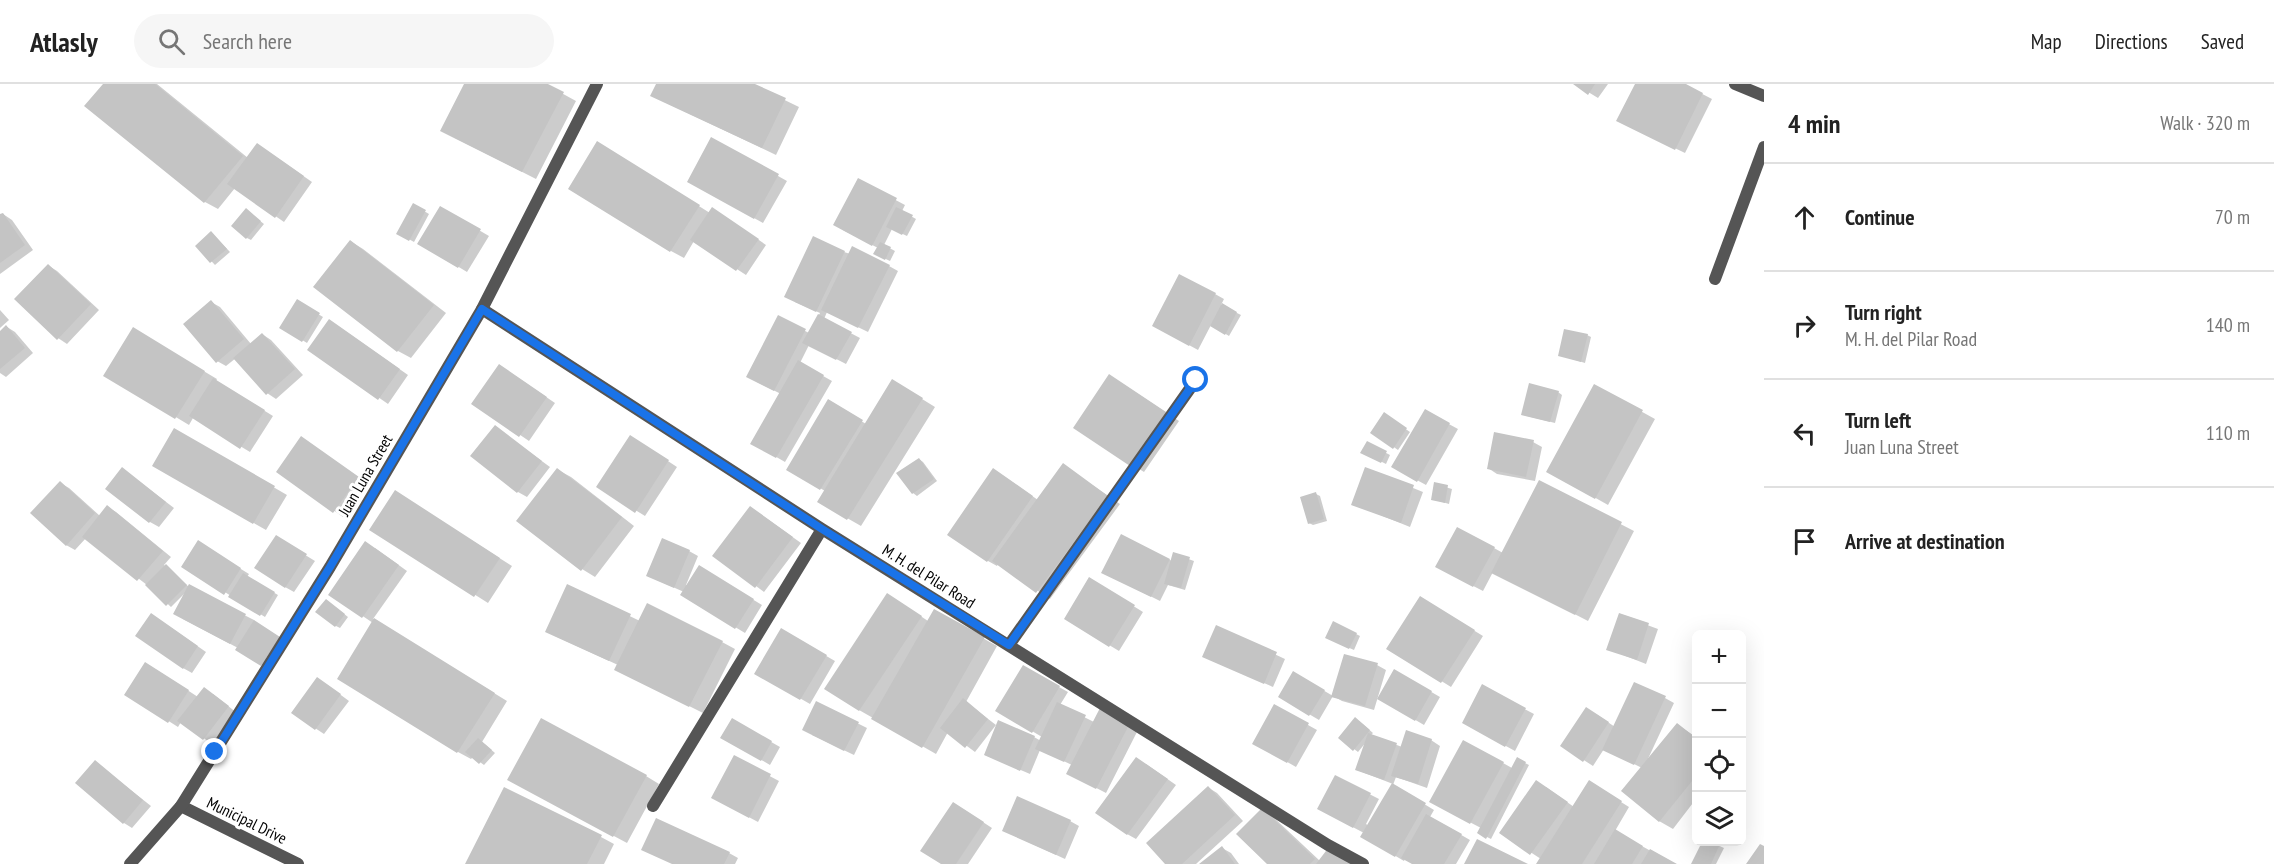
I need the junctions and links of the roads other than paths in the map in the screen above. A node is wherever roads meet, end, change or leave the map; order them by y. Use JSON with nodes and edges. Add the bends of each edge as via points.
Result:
{"nodes":[{"id":1,"x":597,"y":84,"type":"edge"},
{"id":2,"x":1736,"y":84,"type":"edge"},
{"id":3,"x":1764,"y":96,"type":"edge"},
{"id":4,"x":1764,"y":147,"type":"edge"},
{"id":5,"x":1715,"y":279,"type":"dead end"},
{"id":6,"x":482,"y":309,"type":"junction"},
{"id":7,"x":1196,"y":380,"type":"dead end"},
{"id":8,"x":822,"y":529,"type":"junction"},
{"id":9,"x":1009,"y":645,"type":"junction"},
{"id":10,"x":181,"y":806,"type":"junction"},
{"id":11,"x":653,"y":806,"type":"dead end"},
{"id":12,"x":130,"y":864,"type":"edge"},
{"id":13,"x":298,"y":864,"type":"edge"},
{"id":14,"x":1363,"y":864,"type":"edge"}],
"edges":[{"from":1,"to":6,"type":"street","name":"Juan Luna Street"},
{"from":2,"to":3,"type":"street"},
{"from":4,"to":5,"type":"street"},
{"from":6,"to":8,"type":"street","name":"M. H. del Pilar Road"},
{"from":6,"to":10,"type":"street","name":"Juan Luna Street","via":[[330,567]]},
{"from":7,"to":9,"type":"street"},
{"from":8,"to":9,"type":"street","name":"M. H. del Pilar Road"},
{"from":8,"to":11,"type":"street"},
{"from":9,"to":14,"type":"street","name":"M. H. del Pilar Road"},
{"from":10,"to":12,"type":"street","name":"Juan Luna Street"},
{"from":10,"to":13,"type":"street","name":"Municipal Drive"}]}
